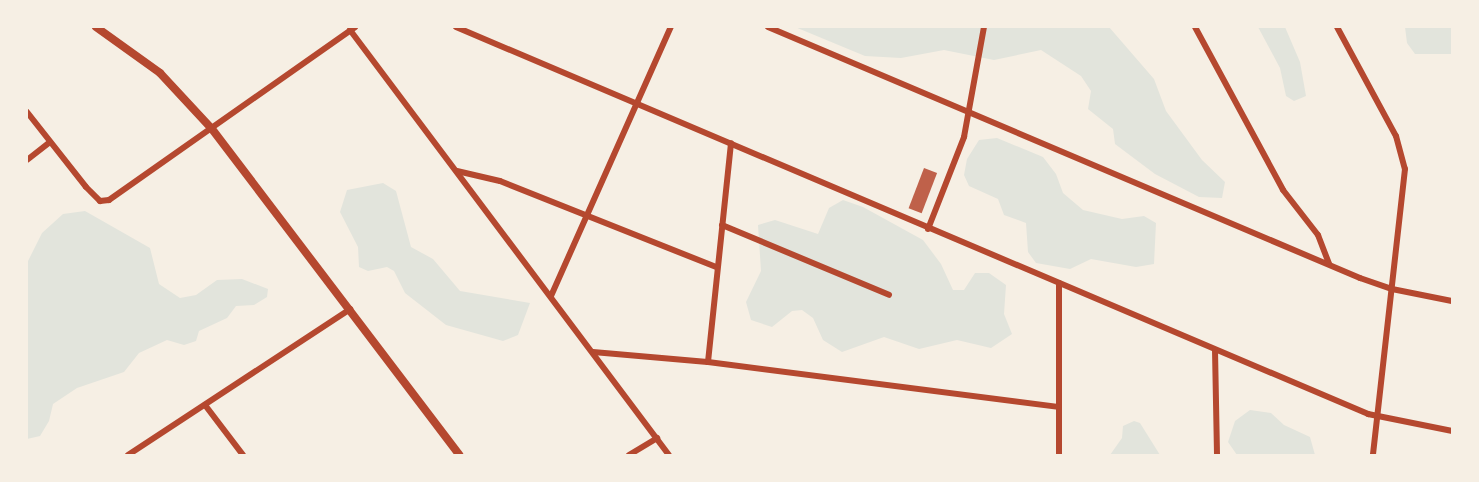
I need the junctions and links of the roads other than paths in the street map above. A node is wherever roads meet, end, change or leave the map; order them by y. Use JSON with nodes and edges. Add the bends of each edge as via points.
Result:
{"nodes":[{"id":1,"x":96,"y":27,"type":"edge"},
{"id":2,"x":456,"y":27,"type":"edge"},
{"id":3,"x":671,"y":27,"type":"edge"},
{"id":4,"x":768,"y":27,"type":"edge"},
{"id":5,"x":984,"y":27,"type":"edge"},
{"id":6,"x":1195,"y":27,"type":"edge"},
{"id":7,"x":1337,"y":27,"type":"edge"},
{"id":8,"x":352,"y":29,"type":"edge"},
{"id":9,"x":639,"y":104,"type":"junction"},
{"id":10,"x":27,"y":112,"type":"edge"},
{"id":11,"x":971,"y":112,"type":"junction"},
{"id":12,"x":212,"y":129,"type":"junction"},
{"id":13,"x":50,"y":142,"type":"junction"},
{"id":14,"x":730,"y":143,"type":"junction"},
{"id":15,"x":27,"y":160,"type":"edge"},
{"id":16,"x":457,"y":171,"type":"junction"},
{"id":17,"x":588,"y":218,"type":"junction"},
{"id":18,"x":722,"y":225,"type":"junction"},
{"id":19,"x":928,"y":229,"type":"junction"},
{"id":20,"x":1329,"y":264,"type":"junction"},
{"id":21,"x":716,"y":267,"type":"junction"},
{"id":22,"x":1059,"y":283,"type":"junction"},
{"id":23,"x":1392,"y":289,"type":"junction"},
{"id":24,"x":889,"y":295,"type":"dead end"},
{"id":25,"x":551,"y":296,"type":"junction"},
{"id":26,"x":1452,"y":301,"type":"edge"},
{"id":27,"x":350,"y":309,"type":"junction"},
{"id":28,"x":1215,"y":350,"type":"junction"},
{"id":29,"x":594,"y":352,"type":"junction"},
{"id":30,"x":708,"y":362,"type":"junction"},
{"id":31,"x":205,"y":405,"type":"junction"},
{"id":32,"x":1058,"y":407,"type":"junction"},
{"id":33,"x":1377,"y":418,"type":"junction"},
{"id":34,"x":1452,"y":431,"type":"edge"},
{"id":35,"x":657,"y":438,"type":"junction"},
{"id":36,"x":128,"y":455,"type":"edge"},
{"id":37,"x":243,"y":455,"type":"edge"},
{"id":38,"x":459,"y":455,"type":"edge"},
{"id":39,"x":629,"y":455,"type":"edge"},
{"id":40,"x":669,"y":455,"type":"edge"},
{"id":41,"x":1059,"y":455,"type":"edge"},
{"id":42,"x":1217,"y":455,"type":"edge"},
{"id":43,"x":1373,"y":455,"type":"edge"}],
"edges":[{"from":1,"to":12,"type":"street","via":[[160,73]]},
{"from":2,"to":9,"type":"street"},
{"from":3,"to":9,"type":"street"},
{"from":4,"to":11,"type":"street"},
{"from":5,"to":11,"type":"street"},
{"from":6,"to":20,"type":"street","via":[[1283,190],[1318,235]]},
{"from":7,"to":23,"type":"street","via":[[1396,136],[1404,159]]},
{"from":8,"to":12,"type":"street"},
{"from":8,"to":16,"type":"street"},
{"from":9,"to":14,"type":"street"},
{"from":9,"to":17,"type":"street"},
{"from":10,"to":13,"type":"street"},
{"from":11,"to":19,"type":"street"},
{"from":11,"to":20,"type":"street"},
{"from":12,"to":13,"type":"street","via":[[116,196],[100,201]]},
{"from":12,"to":27,"type":"street"},
{"from":13,"to":15,"type":"street"},
{"from":14,"to":18,"type":"street"},
{"from":14,"to":19,"type":"street"},
{"from":16,"to":17,"type":"street","via":[[485,176]]},
{"from":16,"to":25,"type":"street"},
{"from":17,"to":21,"type":"street"},
{"from":17,"to":25,"type":"street"},
{"from":18,"to":21,"type":"street"},
{"from":18,"to":24,"type":"street"},
{"from":19,"to":22,"type":"street"},
{"from":20,"to":23,"type":"street"},
{"from":21,"to":30,"type":"street"},
{"from":22,"to":28,"type":"street"},
{"from":22,"to":32,"type":"street"},
{"from":23,"to":26,"type":"street"},
{"from":23,"to":33,"type":"street"},
{"from":25,"to":29,"type":"street"},
{"from":27,"to":31,"type":"street"},
{"from":27,"to":38,"type":"street"},
{"from":28,"to":33,"type":"street"},
{"from":28,"to":42,"type":"street"},
{"from":29,"to":30,"type":"street"},
{"from":29,"to":35,"type":"street"},
{"from":30,"to":32,"type":"street"},
{"from":31,"to":36,"type":"street"},
{"from":31,"to":37,"type":"street"},
{"from":32,"to":41,"type":"street"},
{"from":33,"to":34,"type":"street"},
{"from":33,"to":43,"type":"street"},
{"from":35,"to":39,"type":"street"},
{"from":35,"to":40,"type":"street"}]}
